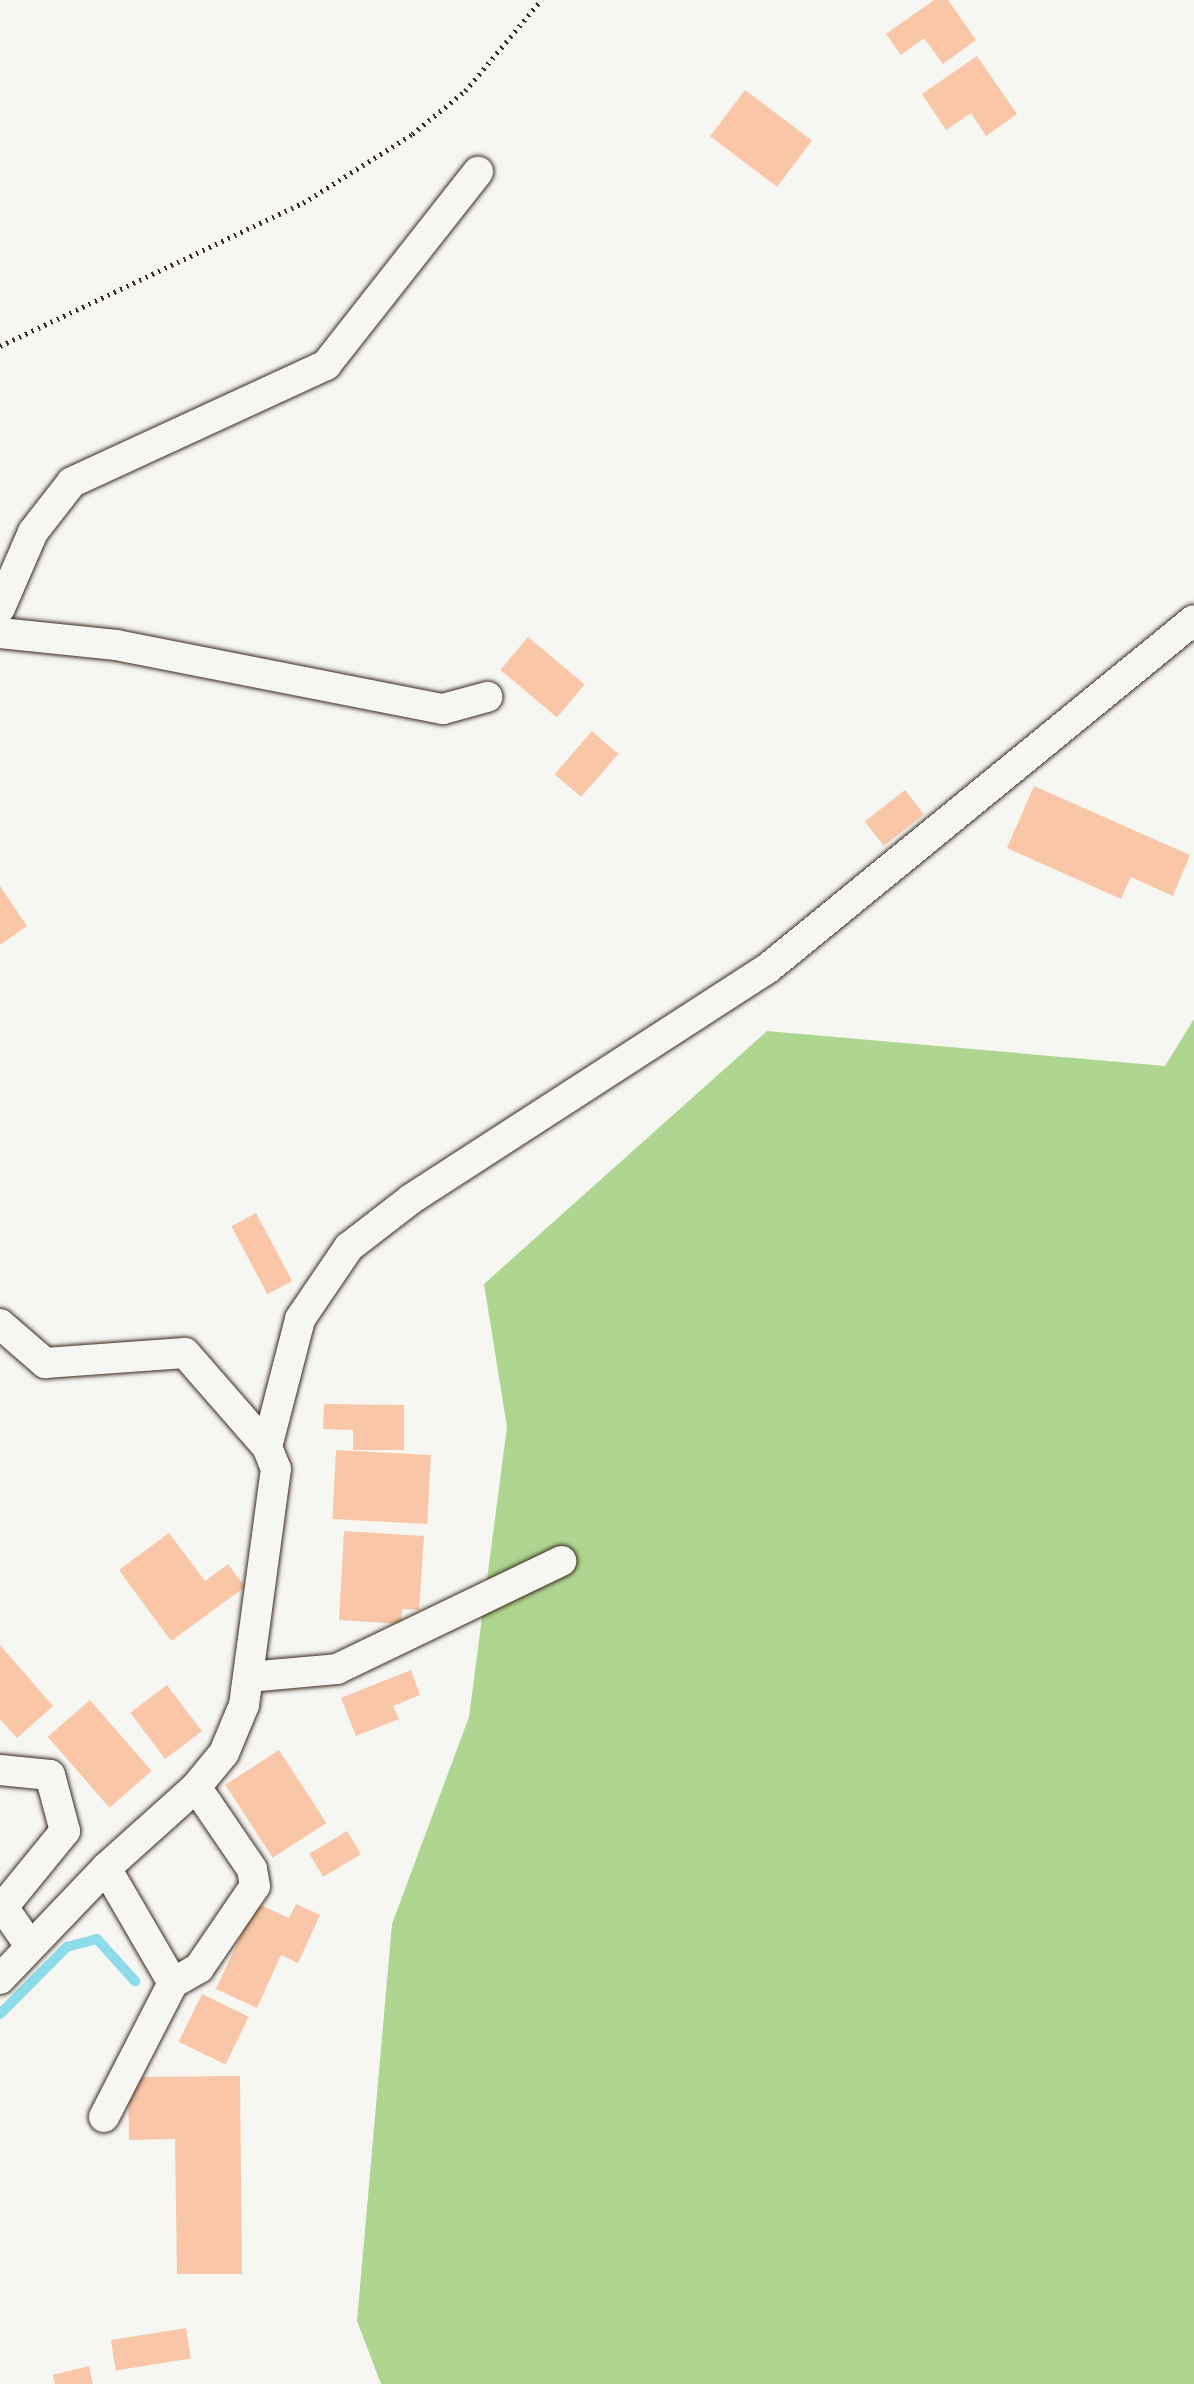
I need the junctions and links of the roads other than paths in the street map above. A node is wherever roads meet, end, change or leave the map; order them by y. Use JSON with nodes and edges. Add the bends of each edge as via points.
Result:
{"nodes":[{"id":1,"x":478,"y":172,"type":"dead end"},
{"id":2,"x":0,"y":608,"type":"edge"},
{"id":3,"x":1194,"y":620,"type":"edge"},
{"id":4,"x":0,"y":633,"type":"edge"},
{"id":5,"x":487,"y":697,"type":"dead end"},
{"id":6,"x":0,"y":1324,"type":"edge"},
{"id":7,"x":267,"y":1447,"type":"junction"},
{"id":8,"x":561,"y":1561,"type":"dead end"},
{"id":9,"x":247,"y":1677,"type":"junction"},
{"id":10,"x":0,"y":1770,"type":"edge"},
{"id":11,"x":195,"y":1787,"type":"junction"},
{"id":12,"x":106,"y":1868,"type":"junction"},
{"id":13,"x":30,"y":1946,"type":"junction"},
{"id":14,"x":0,"y":1979,"type":"edge"},
{"id":15,"x":173,"y":1983,"type":"junction"},
{"id":16,"x":104,"y":2117,"type":"dead end"}],
"edges":[{"from":1,"to":2,"type":"street","via":[[326,365],[72,482],[33,533]]},
{"from":3,"to":7,"type":"street","via":[[767,969],[411,1199],[349,1247],[300,1319]]},
{"from":4,"to":5,"type":"street","via":[[116,645],[443,709]]},
{"from":6,"to":7,"type":"street","via":[[45,1363],[185,1353]]},
{"from":7,"to":9,"type":"street","via":[[276,1469]]},
{"from":8,"to":9,"type":"street","via":[[337,1669]]},
{"from":9,"to":11,"type":"street","via":[[244,1704],[224,1753]]},
{"from":10,"to":13,"type":"street","via":[[50,1775],[65,1831],[3,1907]]},
{"from":11,"to":12,"type":"street"},
{"from":11,"to":15,"type":"street","via":[[252,1869],[255,1886],[200,1968]]},
{"from":12,"to":13,"type":"street"},
{"from":12,"to":15,"type":"street"},
{"from":13,"to":14,"type":"street"},
{"from":15,"to":16,"type":"street"}]}
